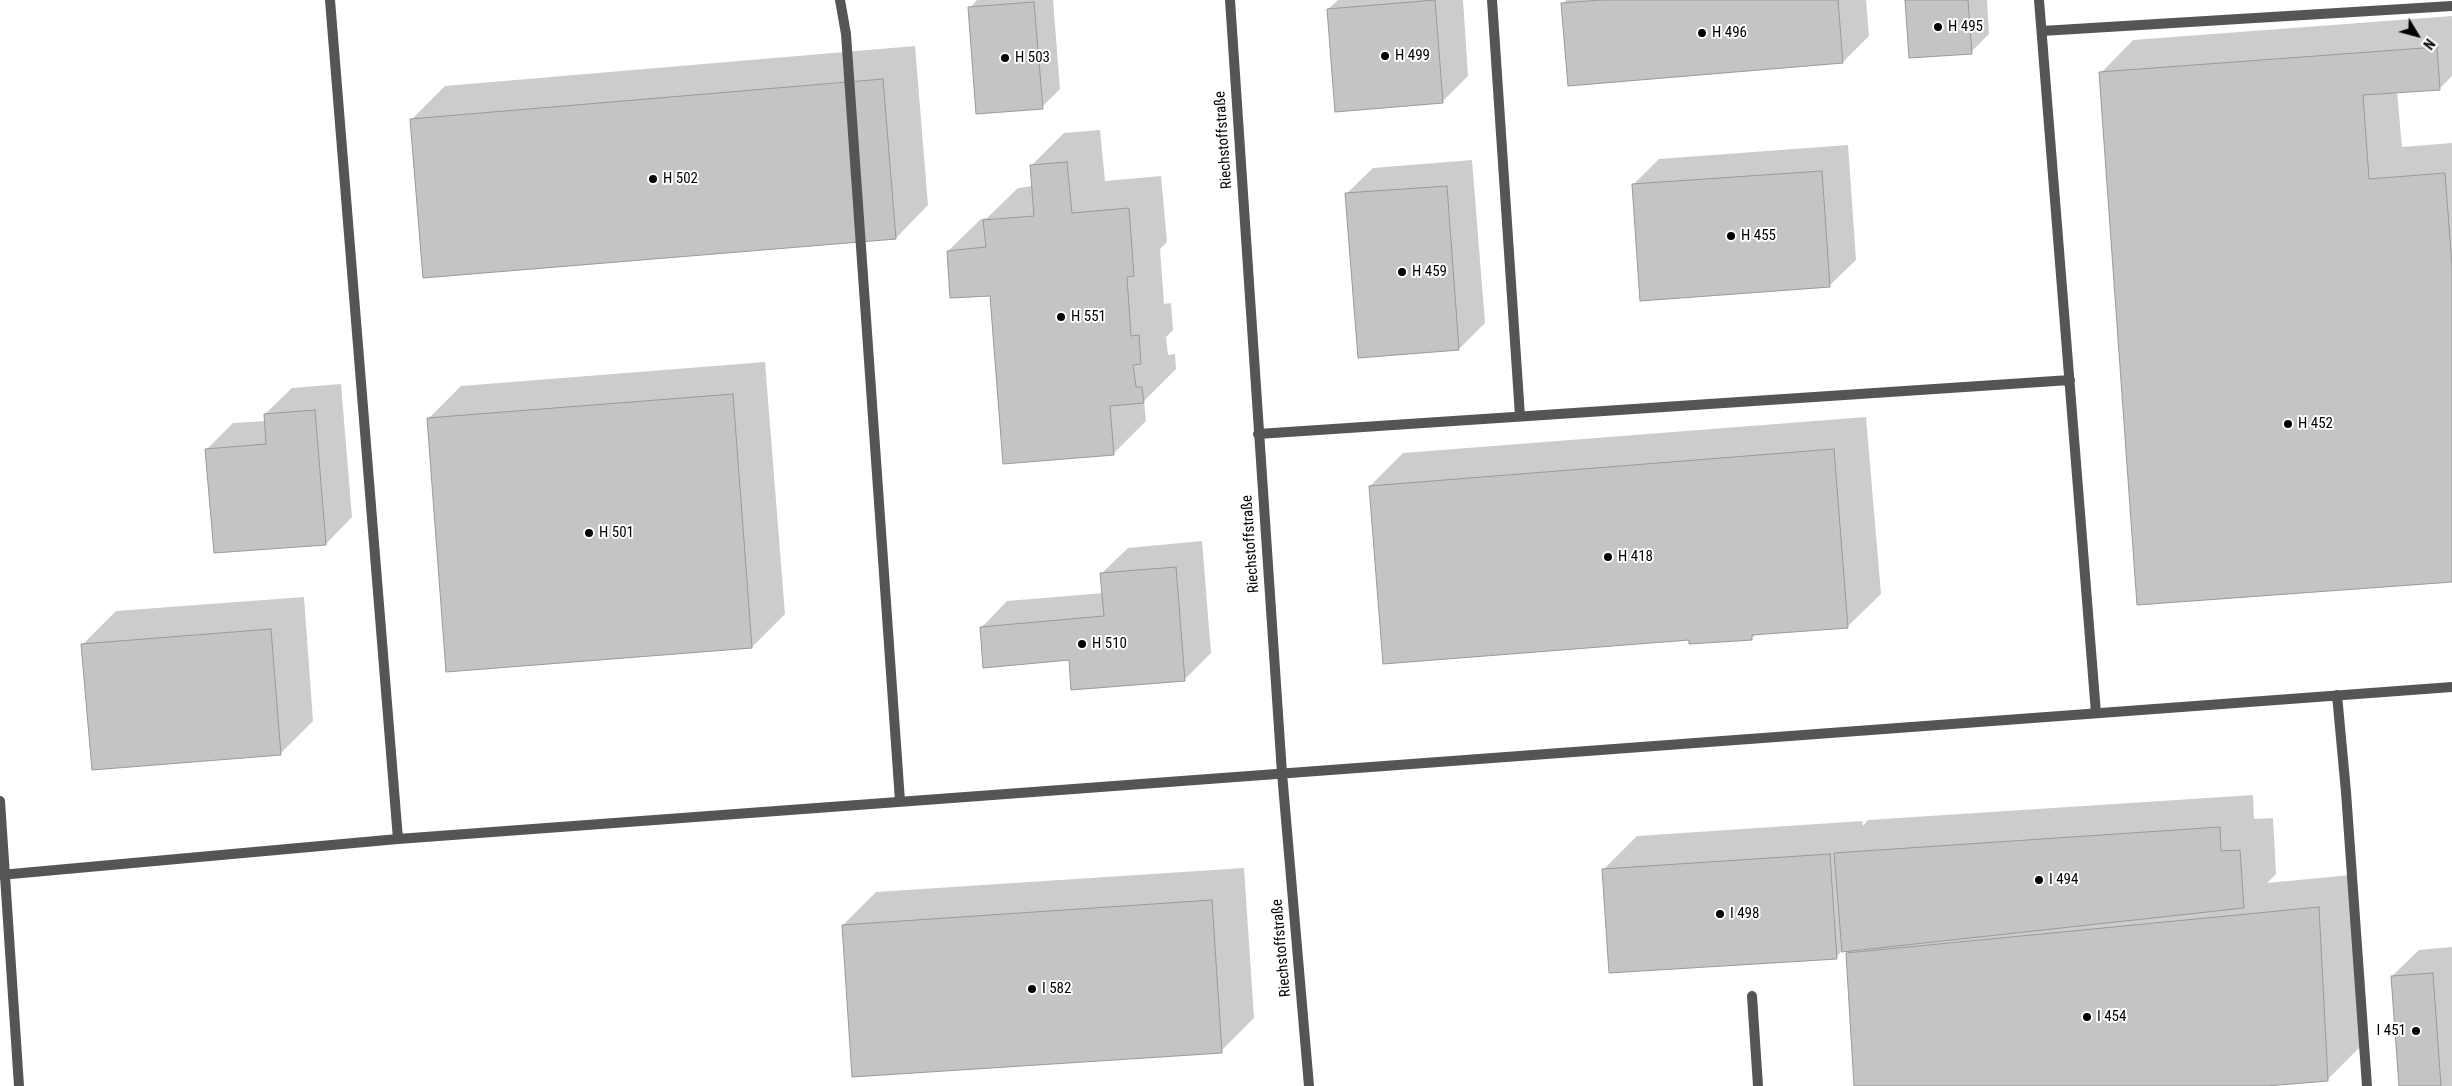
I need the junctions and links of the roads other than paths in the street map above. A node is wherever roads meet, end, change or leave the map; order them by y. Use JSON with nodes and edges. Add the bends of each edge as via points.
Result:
{"nodes":[{"id":1,"x":330,"y":0,"type":"edge"},
{"id":2,"x":840,"y":0,"type":"edge"},
{"id":3,"x":1230,"y":0,"type":"edge"},
{"id":4,"x":1492,"y":0,"type":"edge"},
{"id":5,"x":2040,"y":0,"type":"edge"},
{"id":6,"x":2452,"y":6,"type":"edge"},
{"id":7,"x":2042,"y":31,"type":"junction"},
{"id":8,"x":2070,"y":380,"type":"junction"},
{"id":9,"x":1520,"y":416,"type":"junction"},
{"id":10,"x":1258,"y":434,"type":"junction"},
{"id":11,"x":2452,"y":687,"type":"edge"},
{"id":12,"x":2337,"y":695,"type":"junction"},
{"id":13,"x":2096,"y":713,"type":"junction"},
{"id":14,"x":1282,"y":773,"type":"junction"},
{"id":15,"x":0,"y":801,"type":"edge"},
{"id":16,"x":900,"y":801,"type":"junction"},
{"id":17,"x":398,"y":839,"type":"junction"},
{"id":18,"x":3,"y":875,"type":"edge"},
{"id":19,"x":1752,"y":996,"type":"dead end"},
{"id":20,"x":19,"y":1086,"type":"edge"},
{"id":21,"x":1309,"y":1086,"type":"edge"},
{"id":22,"x":1758,"y":1086,"type":"edge"},
{"id":23,"x":2367,"y":1086,"type":"edge"}],
"edges":[{"from":1,"to":17,"type":"lane"},
{"from":2,"to":16,"type":"lane","via":[[846,44]]},
{"from":3,"to":10,"type":"lane","name":"Riechstoffstraße"},
{"from":4,"to":9,"type":"lane"},
{"from":5,"to":7,"type":"lane"},
{"from":6,"to":7,"type":"lane"},
{"from":7,"to":8,"type":"lane"},
{"from":8,"to":9,"type":"lane"},
{"from":8,"to":13,"type":"lane"},
{"from":9,"to":10,"type":"lane"},
{"from":10,"to":14,"type":"lane","name":"Riechstoffstraße"},
{"from":11,"to":12,"type":"lane"},
{"from":12,"to":13,"type":"lane"},
{"from":12,"to":23,"type":"lane"},
{"from":13,"to":14,"type":"lane"},
{"from":14,"to":16,"type":"lane"},
{"from":14,"to":21,"type":"lane","name":"Riechstoffstraße"},
{"from":15,"to":18,"type":"lane"},
{"from":16,"to":17,"type":"lane"},
{"from":17,"to":18,"type":"lane"},
{"from":18,"to":20,"type":"lane"},
{"from":19,"to":22,"type":"lane"}]}
